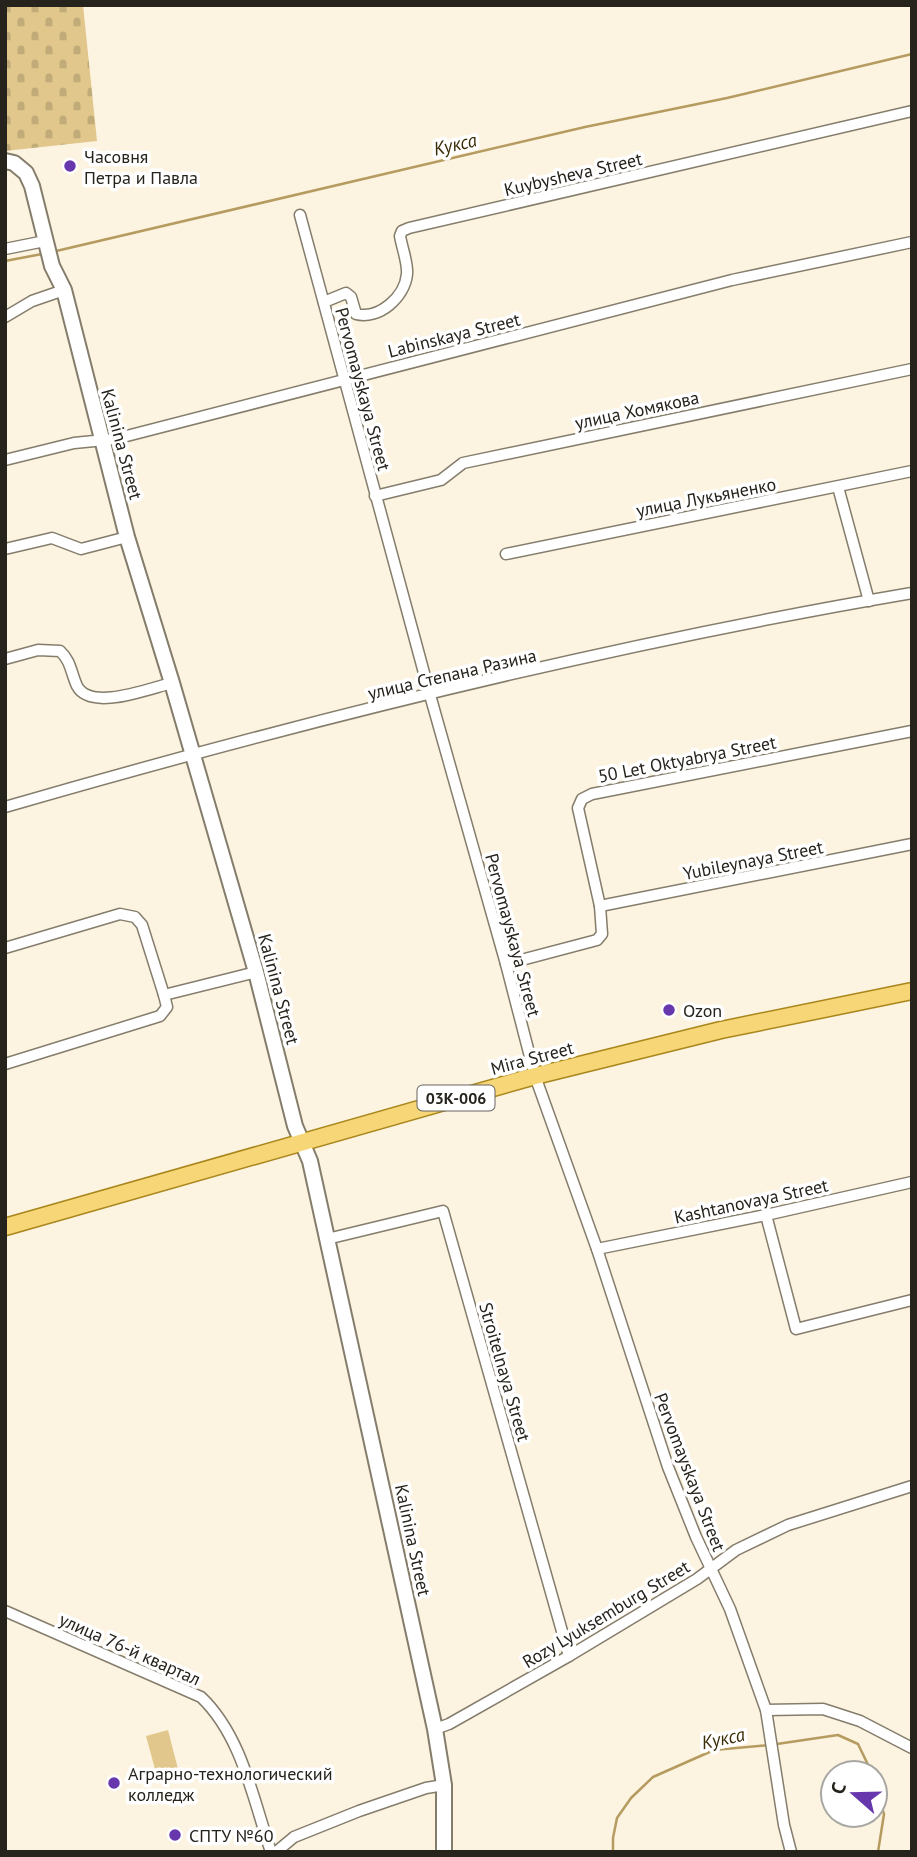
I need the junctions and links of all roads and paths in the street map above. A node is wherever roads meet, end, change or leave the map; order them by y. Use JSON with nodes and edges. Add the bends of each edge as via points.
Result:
{"nodes":[{"id":1,"x":912,"y":111,"type":"edge"},
{"id":2,"x":5,"y":161,"type":"edge"},
{"id":3,"x":299,"y":215,"type":"dead end"},
{"id":4,"x":912,"y":242,"type":"edge"},
{"id":5,"x":46,"y":244,"type":"junction"},
{"id":6,"x":5,"y":249,"type":"edge"},
{"id":7,"x":64,"y":290,"type":"junction"},
{"id":8,"x":324,"y":302,"type":"junction"},
{"id":9,"x":5,"y":317,"type":"edge"},
{"id":10,"x":912,"y":369,"type":"edge"},
{"id":11,"x":344,"y":379,"type":"junction"},
{"id":12,"x":101,"y":441,"type":"junction"},
{"id":13,"x":5,"y":460,"type":"edge"},
{"id":14,"x":912,"y":471,"type":"edge"},
{"id":15,"x":838,"y":487,"type":"junction"},
{"id":16,"x":375,"y":496,"type":"junction"},
{"id":17,"x":127,"y":537,"type":"junction"},
{"id":18,"x":5,"y":549,"type":"edge"},
{"id":19,"x":506,"y":554,"type":"dead end"},
{"id":20,"x":912,"y":593,"type":"edge"},
{"id":21,"x":869,"y":601,"type":"junction"},
{"id":22,"x":5,"y":659,"type":"edge"},
{"id":23,"x":172,"y":682,"type":"junction"},
{"id":24,"x":430,"y":695,"type":"junction"},
{"id":25,"x":912,"y":731,"type":"edge"},
{"id":26,"x":193,"y":753,"type":"junction"},
{"id":27,"x":5,"y":807,"type":"edge"},
{"id":28,"x":912,"y":844,"type":"edge"},
{"id":29,"x":600,"y":906,"type":"junction"},
{"id":30,"x":5,"y":948,"type":"edge"},
{"id":31,"x":506,"y":964,"type":"junction"},
{"id":32,"x":256,"y":972,"type":"junction"},
{"id":33,"x":912,"y":991,"type":"edge"},
{"id":34,"x":164,"y":995,"type":"junction"},
{"id":35,"x":5,"y":1064,"type":"edge"},
{"id":36,"x":535,"y":1076,"type":"junction"},
{"id":37,"x":302,"y":1142,"type":"junction"},
{"id":38,"x":912,"y":1182,"type":"edge"},
{"id":39,"x":766,"y":1215,"type":"junction"},
{"id":40,"x":5,"y":1227,"type":"edge"},
{"id":41,"x":327,"y":1239,"type":"junction"},
{"id":42,"x":597,"y":1249,"type":"junction"},
{"id":43,"x":912,"y":1300,"type":"edge"},
{"id":44,"x":912,"y":1486,"type":"edge"},
{"id":45,"x":710,"y":1570,"type":"junction"},
{"id":46,"x":5,"y":1611,"type":"edge"},
{"id":47,"x":569,"y":1656,"type":"junction"},
{"id":48,"x":766,"y":1710,"type":"junction"},
{"id":49,"x":435,"y":1729,"type":"junction"},
{"id":50,"x":912,"y":1748,"type":"edge"},
{"id":51,"x":444,"y":1785,"type":"junction"},
{"id":52,"x":271,"y":1852,"type":"edge"},
{"id":53,"x":276,"y":1852,"type":"edge"},
{"id":54,"x":444,"y":1852,"type":"edge"},
{"id":55,"x":791,"y":1852,"type":"edge"}],
"edges":[{"from":1,"to":8,"type":"street","name":"Kuybysheva Street","via":[[409,228],[400,236],[406,279],[386,308],[356,314],[346,293]]},
{"from":2,"to":5,"type":"street","name":"Kalinina Street","via":[[26,173]]},
{"from":3,"to":8,"type":"street","name":"Pervomayskaya Street"},
{"from":4,"to":11,"type":"street","name":"Labinskaya Street","via":[[732,280]]},
{"from":5,"to":6,"type":"street"},
{"from":5,"to":7,"type":"street","name":"Kalinina Street"},
{"from":7,"to":9,"type":"street"},
{"from":7,"to":12,"type":"street","name":"Kalinina Street"},
{"from":8,"to":11,"type":"street","name":"Pervomayskaya Street"},
{"from":10,"to":16,"type":"street","name":"улица Хомякова","via":[[463,463],[441,480]]},
{"from":11,"to":12,"type":"street","name":"Labinskaya Street"},
{"from":11,"to":16,"type":"street","name":"Pervomayskaya Street"},
{"from":12,"to":13,"type":"street","name":"Labinskaya Street"},
{"from":12,"to":17,"type":"street","name":"Kalinina Street"},
{"from":14,"to":15,"type":"street","name":"улица Лукьяненко"},
{"from":15,"to":19,"type":"street","name":"улица Лукьяненко"},
{"from":15,"to":21,"type":"street"},
{"from":16,"to":24,"type":"street","name":"Pervomayskaya Street"},
{"from":17,"to":18,"type":"street","via":[[82,549],[52,538]]},
{"from":17,"to":23,"type":"street","name":"Kalinina Street"},
{"from":20,"to":21,"type":"street","name":"улица Степана Разина"},
{"from":21,"to":24,"type":"street","name":"улица Степана Разина","via":[[716,628]]},
{"from":22,"to":23,"type":"street","via":[[38,650],[60,651],[78,689],[90,697],[107,699]]},
{"from":23,"to":26,"type":"street","name":"Kalinina Street"},
{"from":24,"to":26,"type":"street","name":"улица Степана Разина"},
{"from":24,"to":31,"type":"street","name":"Pervomayskaya Street"},
{"from":25,"to":29,"type":"street","name":"50 Let Oktyabrya Street","via":[[582,799],[578,808]]},
{"from":26,"to":27,"type":"street","name":"улица Степана Разина"},
{"from":26,"to":32,"type":"street","name":"Kalinina Street"},
{"from":28,"to":29,"type":"street","name":"Yubileynaya Street"},
{"from":29,"to":31,"type":"street","name":"50 Let Oktyabrya Street","via":[[602,934],[597,940]]},
{"from":30,"to":34,"type":"street","via":[[120,914],[135,917],[142,925]]},
{"from":31,"to":36,"type":"street","name":"Pervomayskaya Street"},
{"from":32,"to":34,"type":"street"},
{"from":32,"to":37,"type":"street","name":"Kalinina Street"},
{"from":33,"to":36,"type":"main road","name":"Mira Street","number":"03К-006","via":[[720,1030]]},
{"from":34,"to":35,"type":"street","via":[[167,1007],[160,1016]]},
{"from":36,"to":37,"type":"main road","name":"Mira Street","number":"03К-006"},
{"from":36,"to":42,"type":"street","name":"Pervomayskaya Street"},
{"from":37,"to":40,"type":"main road","name":"Mira Street","number":"03К-006"},
{"from":37,"to":41,"type":"street","name":"Kalinina Street"},
{"from":38,"to":39,"type":"street","name":"Kashtanovaya Street"},
{"from":39,"to":42,"type":"street","name":"Kashtanovaya Street"},
{"from":39,"to":43,"type":"street","via":[[796,1329]]},
{"from":41,"to":47,"type":"street","name":"Stroitelnaya Street","via":[[443,1212]]},
{"from":41,"to":49,"type":"street","name":"Kalinina Street"},
{"from":42,"to":45,"type":"street","name":"Pervomayskaya Street","via":[[668,1467]]},
{"from":44,"to":45,"type":"street","name":"Rozy Lyuksemburg Street","via":[[788,1525],[736,1550]]},
{"from":45,"to":47,"type":"street","name":"Rozy Lyuksemburg Street"},
{"from":45,"to":48,"type":"street","name":"Pervomayskaya Street","via":[[730,1609]]},
{"from":46,"to":52,"type":"street","name":"улица 76-й квартал","via":[[201,1697],[217,1712],[234,1742]]},
{"from":47,"to":49,"type":"street","name":"Rozy Lyuksemburg Street"},
{"from":48,"to":50,"type":"street","via":[[823,1709],[860,1720]]},
{"from":48,"to":55,"type":"street","name":"Pervomayskaya Street"},
{"from":49,"to":51,"type":"street","name":"Kalinina Street"},
{"from":51,"to":53,"type":"street","via":[[359,1811],[294,1837]]},
{"from":51,"to":54,"type":"street","name":"Kalinina Street"}]}
